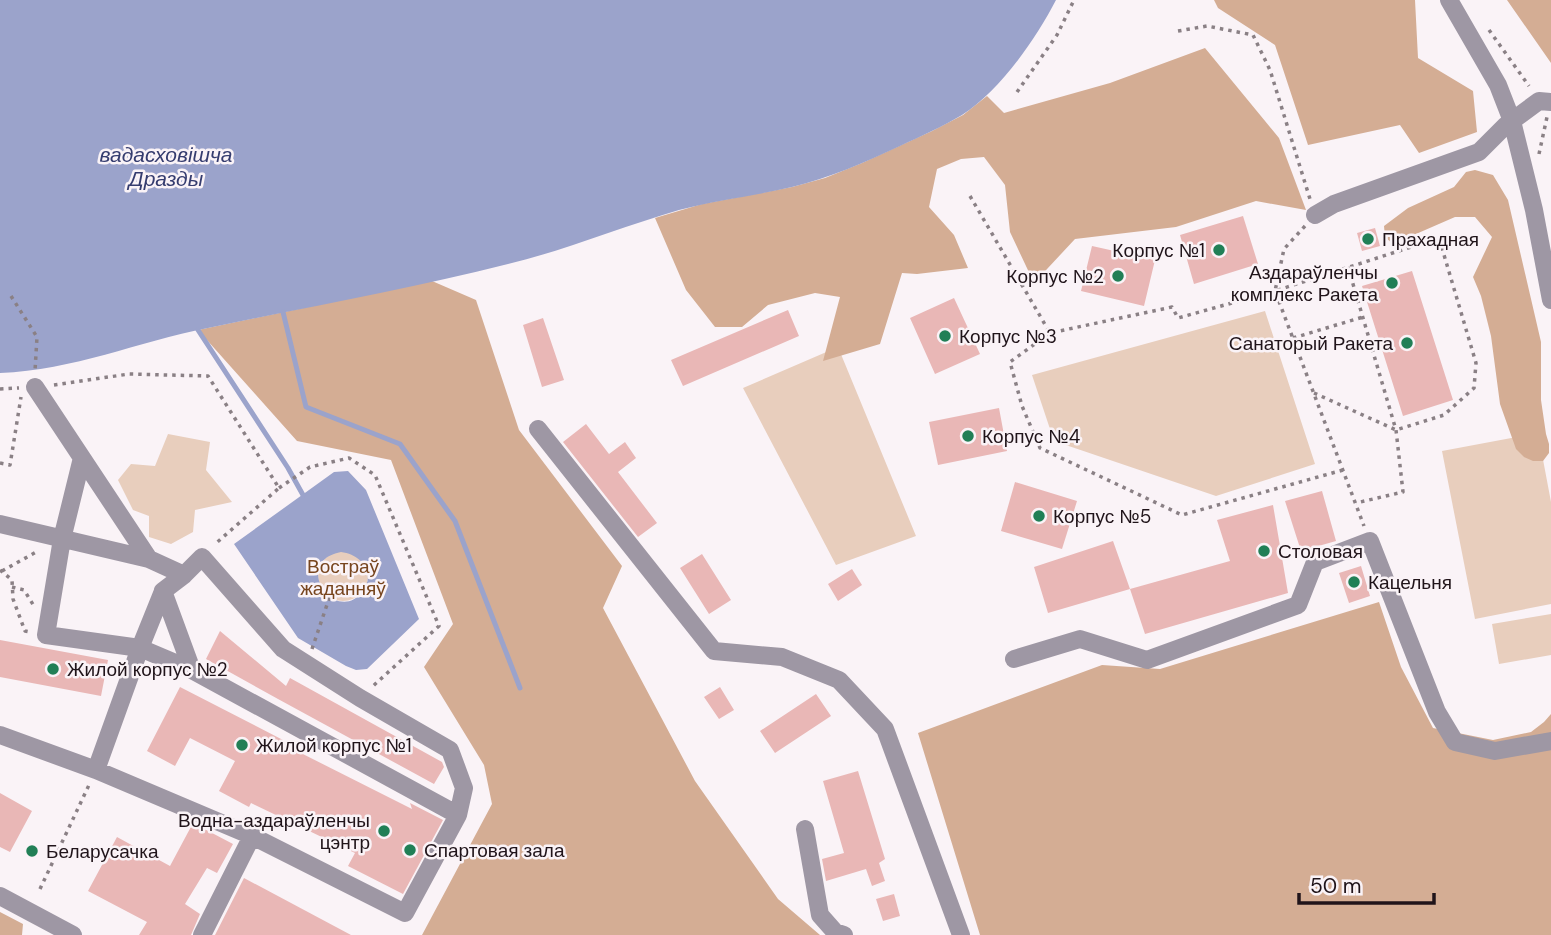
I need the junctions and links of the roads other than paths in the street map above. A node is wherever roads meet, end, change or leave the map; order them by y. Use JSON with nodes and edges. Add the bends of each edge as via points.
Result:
{"nodes":[{"id":1,"x":1449,"y":0,"type":"edge"},
{"id":2,"x":1551,"y":102,"type":"edge"},
{"id":3,"x":1512,"y":121,"type":"junction"},
{"id":4,"x":1315,"y":215,"type":"road end"},
{"id":5,"x":1551,"y":300,"type":"edge"},
{"id":6,"x":29,"y":388,"type":"road end"},
{"id":7,"x":538,"y":429,"type":"dead end"},
{"id":8,"x":82,"y":458,"type":"junction"},
{"id":9,"x":0,"y":524,"type":"edge"},
{"id":10,"x":61,"y":539,"type":"junction"},
{"id":11,"x":149,"y":559,"type":"junction"},
{"id":12,"x":184,"y":575,"type":"junction"},
{"id":13,"x":163,"y":591,"type":"junction"},
{"id":14,"x":140,"y":648,"type":"junction"},
{"id":15,"x":1014,"y":659,"type":"dead end"},
{"id":16,"x":191,"y":670,"type":"junction"},
{"id":17,"x":0,"y":735,"type":"edge"},
{"id":18,"x":1551,"y":741,"type":"edge"},
{"id":19,"x":96,"y":770,"type":"junction"},
{"id":20,"x":458,"y":815,"type":"junction"},
{"id":21,"x":805,"y":829,"type":"dead end"},
{"id":22,"x":252,"y":835,"type":"junction"},
{"id":23,"x":0,"y":896,"type":"edge"},
{"id":24,"x":72,"y":935,"type":"edge"},
{"id":25,"x":202,"y":935,"type":"edge"},
{"id":26,"x":844,"y":935,"type":"edge"},
{"id":27,"x":961,"y":935,"type":"edge"}],
"edges":[{"from":1,"to":3,"type":"street","via":[[1498,85]]},
{"from":2,"to":3,"type":"street","via":[[1539,101]]},
{"from":3,"to":4,"type":"street","via":[[1479,152]]},
{"from":3,"to":5,"type":"street"},
{"from":6,"to":8,"type":"street"},
{"from":7,"to":27,"type":"street","via":[[714,650],[782,657],[839,680],[885,729]]},
{"from":8,"to":10,"type":"street"},
{"from":8,"to":11,"type":"street"},
{"from":9,"to":10,"type":"street"},
{"from":10,"to":11,"type":"street"},
{"from":10,"to":14,"type":"street","via":[[46,635]]},
{"from":11,"to":12,"type":"street"},
{"from":12,"to":13,"type":"street"},
{"from":12,"to":20,"type":"street","via":[[202,557],[283,649],[450,750],[464,788]]},
{"from":13,"to":14,"type":"street"},
{"from":13,"to":16,"type":"street"},
{"from":14,"to":16,"type":"street"},
{"from":14,"to":19,"type":"street"},
{"from":15,"to":18,"type":"street","via":[[1080,639],[1147,660],[1298,605],[1315,562],[1370,541],[1437,712],[1455,742],[1495,751]]},
{"from":16,"to":20,"type":"street"},
{"from":17,"to":19,"type":"street"},
{"from":19,"to":22,"type":"street"},
{"from":20,"to":22,"type":"street","via":[[405,913]]},
{"from":21,"to":26,"type":"street","via":[[820,915]]},
{"from":22,"to":25,"type":"street"},
{"from":23,"to":24,"type":"street"}]}
